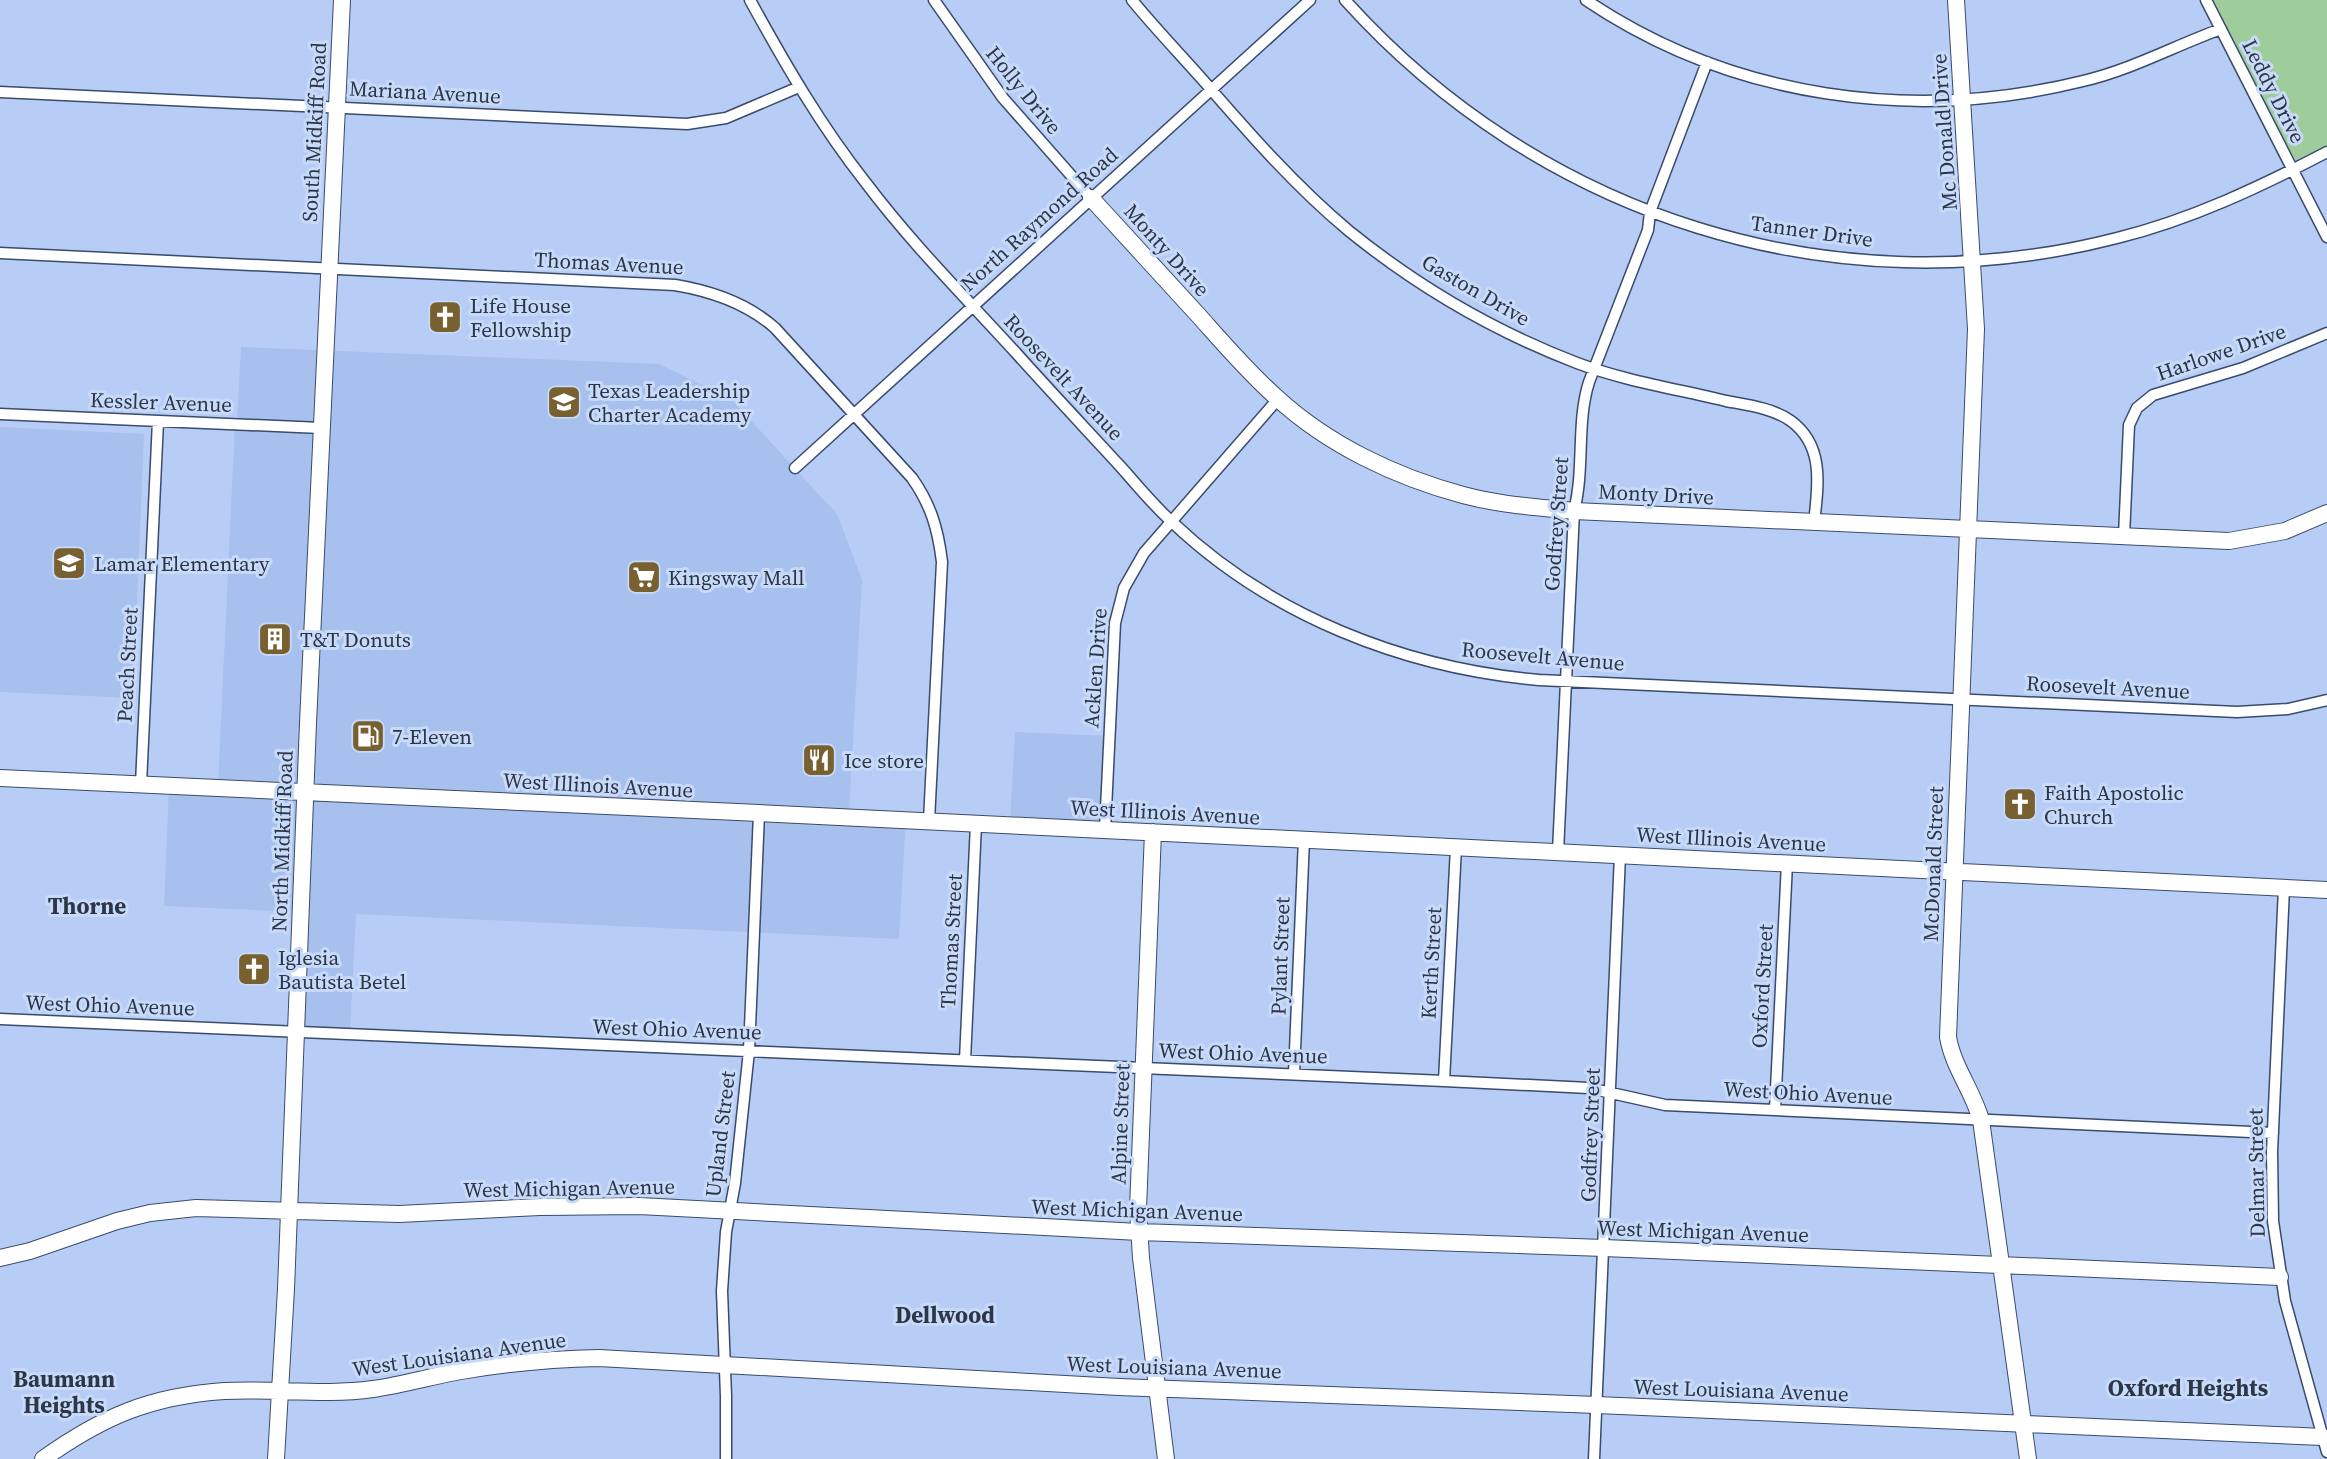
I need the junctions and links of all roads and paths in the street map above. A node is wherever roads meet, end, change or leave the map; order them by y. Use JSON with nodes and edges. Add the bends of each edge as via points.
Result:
{"nodes":[{"id":1,"x":342,"y":0,"type":"edge"},
{"id":2,"x":750,"y":0,"type":"edge"},
{"id":3,"x":934,"y":0,"type":"edge"},
{"id":4,"x":1132,"y":0,"type":"edge"},
{"id":5,"x":1310,"y":0,"type":"edge"},
{"id":6,"x":1345,"y":0,"type":"edge"},
{"id":7,"x":1587,"y":0,"type":"edge"},
{"id":8,"x":1956,"y":0,"type":"edge"},
{"id":9,"x":2206,"y":0,"type":"edge"},
{"id":10,"x":2221,"y":29,"type":"junction"},
{"id":11,"x":1707,"y":62,"type":"junction"},
{"id":12,"x":799,"y":87,"type":"junction"},
{"id":13,"x":1212,"y":91,"type":"junction"},
{"id":14,"x":0,"y":92,"type":"edge"},
{"id":15,"x":1963,"y":101,"type":"junction"},
{"id":16,"x":337,"y":107,"type":"junction"},
{"id":17,"x":2327,"y":152,"type":"edge"},
{"id":18,"x":2293,"y":170,"type":"junction"},
{"id":19,"x":1091,"y":198,"type":"junction"},
{"id":20,"x":1650,"y":212,"type":"junction"},
{"id":21,"x":2327,"y":237,"type":"edge"},
{"id":22,"x":0,"y":253,"type":"edge"},
{"id":23,"x":1973,"y":261,"type":"junction"},
{"id":24,"x":328,"y":267,"type":"junction"},
{"id":25,"x":972,"y":306,"type":"junction"},
{"id":26,"x":2327,"y":333,"type":"edge"},
{"id":27,"x":1594,"y":369,"type":"junction"},
{"id":28,"x":1278,"y":398,"type":"junction"},
{"id":29,"x":854,"y":413,"type":"junction"},
{"id":30,"x":0,"y":414,"type":"edge"},
{"id":31,"x":159,"y":421,"type":"junction"},
{"id":32,"x":321,"y":428,"type":"junction"},
{"id":33,"x":795,"y":468,"type":"dead end"},
{"id":34,"x":1574,"y":511,"type":"junction"},
{"id":35,"x":2327,"y":513,"type":"edge"},
{"id":36,"x":1171,"y":522,"type":"junction"},
{"id":37,"x":1815,"y":523,"type":"junction"},
{"id":38,"x":1968,"y":529,"type":"junction"},
{"id":39,"x":2124,"y":536,"type":"junction"},
{"id":40,"x":1566,"y":681,"type":"junction"},
{"id":41,"x":1961,"y":700,"type":"junction"},
{"id":42,"x":2327,"y":700,"type":"edge"},
{"id":43,"x":0,"y":778,"type":"edge"},
{"id":44,"x":141,"y":784,"type":"junction"},
{"id":45,"x":305,"y":792,"type":"junction"},
{"id":46,"x":759,"y":813,"type":"junction"},
{"id":47,"x":929,"y":821,"type":"junction"},
{"id":48,"x":976,"y":824,"type":"junction"},
{"id":49,"x":1105,"y":830,"type":"junction"},
{"id":50,"x":1153,"y":832,"type":"junction"},
{"id":51,"x":1304,"y":839,"type":"junction"},
{"id":52,"x":1456,"y":847,"type":"junction"},
{"id":53,"x":1558,"y":852,"type":"junction"},
{"id":54,"x":1620,"y":855,"type":"junction"},
{"id":55,"x":1787,"y":863,"type":"junction"},
{"id":56,"x":1955,"y":870,"type":"junction"},
{"id":57,"x":2284,"y":888,"type":"junction"},
{"id":58,"x":2327,"y":890,"type":"edge"},
{"id":59,"x":0,"y":1019,"type":"edge"},
{"id":60,"x":296,"y":1032,"type":"junction"},
{"id":61,"x":749,"y":1051,"type":"junction"},
{"id":62,"x":965,"y":1060,"type":"junction"},
{"id":63,"x":1144,"y":1068,"type":"junction"},
{"id":64,"x":1294,"y":1074,"type":"junction"},
{"id":65,"x":1444,"y":1081,"type":"junction"},
{"id":66,"x":1611,"y":1093,"type":"junction"},
{"id":67,"x":1775,"y":1110,"type":"junction"},
{"id":68,"x":1981,"y":1120,"type":"junction"},
{"id":69,"x":2273,"y":1133,"type":"junction"},
{"id":70,"x":729,"y":1211,"type":"junction"},
{"id":71,"x":289,"y":1212,"type":"junction"},
{"id":72,"x":1139,"y":1232,"type":"junction"},
{"id":73,"x":1604,"y":1248,"type":"junction"},
{"id":74,"x":0,"y":1258,"type":"edge"},
{"id":75,"x":2000,"y":1265,"type":"junction"},
{"id":76,"x":2280,"y":1277,"type":"junction"},
{"id":77,"x":724,"y":1364,"type":"junction"},
{"id":78,"x":1157,"y":1387,"type":"junction"},
{"id":79,"x":280,"y":1392,"type":"junction"},
{"id":80,"x":1597,"y":1405,"type":"junction"},
{"id":81,"x":2023,"y":1423,"type":"junction"},
{"id":82,"x":2325,"y":1444,"type":"edge"},
{"id":83,"x":43,"y":1459,"type":"edge"},
{"id":84,"x":276,"y":1459,"type":"edge"},
{"id":85,"x":726,"y":1459,"type":"edge"},
{"id":86,"x":1166,"y":1459,"type":"edge"},
{"id":87,"x":1594,"y":1459,"type":"edge"},
{"id":88,"x":2028,"y":1459,"type":"edge"}],
"edges":[{"from":1,"to":16,"type":"street","name":"South Midkiff Road"},
{"from":2,"to":12,"type":"street","name":"Roosevelt Avenue"},
{"from":3,"to":19,"type":"street","name":"Holly Drive","via":[[1003,98]]},
{"from":4,"to":13,"type":"street","name":"Gaston Drive"},
{"from":5,"to":13,"type":"street","name":"North Raymond Road"},
{"from":6,"to":20,"type":"street","name":"Tanner Drive","via":[[1411,66],[1493,130],[1552,166]]},
{"from":7,"to":11,"type":"street","via":[[1638,31]]},
{"from":8,"to":15,"type":"street","name":"Mc Donald Drive"},
{"from":9,"to":10,"type":"street","name":"Leddy Drive"},
{"from":10,"to":15,"type":"street","via":[[2155,58],[2084,81],[2021,95]]},
{"from":10,"to":18,"type":"street","name":"Leddy Drive"},
{"from":11,"to":15,"type":"street","via":[[1768,82],[1832,95],[1886,101]]},
{"from":11,"to":20,"type":"street"},
{"from":12,"to":16,"type":"street","name":"Mariana Avenue","via":[[726,118],[687,124]]},
{"from":12,"to":25,"type":"street","name":"Roosevelt Avenue","via":[[877,198]]},
{"from":13,"to":19,"type":"street","name":"North Raymond Road"},
{"from":13,"to":27,"type":"street","name":"Gaston Drive","via":[[1288,174],[1371,248],[1460,307]]},
{"from":14,"to":16,"type":"street","name":"Mariana Avenue"},
{"from":15,"to":23,"type":"street","name":"Mc Donald Drive"},
{"from":16,"to":24,"type":"street","name":"South Midkiff Road"},
{"from":17,"to":18,"type":"street","name":"Tanner Drive"},
{"from":18,"to":21,"type":"street","name":"Leddy Drive"},
{"from":18,"to":23,"type":"street","name":"Tanner Drive","via":[[2221,203],[2133,234],[2034,255]]},
{"from":19,"to":25,"type":"street","name":"North Raymond Road"},
{"from":19,"to":28,"type":"street","name":"Monty Drive"},
{"from":20,"to":23,"type":"street","name":"Tanner Drive","via":[[1785,250],[1865,261]]},
{"from":20,"to":27,"type":"street","name":"Godfrey Street","via":[[1648,230]]},
{"from":22,"to":24,"type":"street","name":"Thomas Avenue"},
{"from":23,"to":38,"type":"street","name":"McDonald Street","via":[[1976,345]]},
{"from":24,"to":29,"type":"street","name":"Thomas Avenue","via":[[698,289],[733,301],[772,325]]},
{"from":24,"to":32,"type":"street","name":"North Midkiff Road"},
{"from":25,"to":29,"type":"street","name":"North Raymond Road"},
{"from":25,"to":36,"type":"street","name":"Roosevelt Avenue"},
{"from":26,"to":39,"type":"street","name":"Harlowe Drive","via":[[2243,369],[2153,396],[2141,404],[2129,425]]},
{"from":27,"to":34,"type":"street","name":"Godfrey Street","via":[[1582,410],[1579,494]]},
{"from":27,"to":37,"type":"street","name":"Gaston Drive","via":[[1760,408],[1790,420],[1806,436],[1817,460]]},
{"from":28,"to":34,"type":"street","name":"Monty Drive","via":[[1350,449],[1416,480],[1502,503]]},
{"from":28,"to":36,"type":"street","name":"Acklen Drive"},
{"from":29,"to":33,"type":"street","name":"North Raymond Road"},
{"from":29,"to":47,"type":"street","name":"Thomas Avenue","via":[[912,478],[939,532],[943,562]]},
{"from":30,"to":31,"type":"street","name":"Kessler Avenue"},
{"from":31,"to":32,"type":"street","name":"Kessler Avenue"},
{"from":31,"to":44,"type":"street","name":"Peach Street"},
{"from":32,"to":45,"type":"street","name":"North Midkiff Road"},
{"from":34,"to":37,"type":"street","name":"Monty Drive"},
{"from":34,"to":40,"type":"street","name":"Godfrey Street"},
{"from":35,"to":39,"type":"street","name":"Monty Drive","via":[[2300,526],[2230,541]]},
{"from":36,"to":40,"type":"street","name":"Roosevelt Avenue","via":[[1245,579],[1347,634],[1446,666]]},
{"from":36,"to":49,"type":"street","name":"Acklen Drive","via":[[1134,568],[1117,608]]},
{"from":37,"to":38,"type":"street","name":"Monty Drive"},
{"from":38,"to":39,"type":"street","name":"Monty Drive"},
{"from":38,"to":41,"type":"street","name":"McDonald Street"},
{"from":40,"to":41,"type":"street","name":"Roosevelt Avenue"},
{"from":40,"to":53,"type":"street","name":"Godfrey Street"},
{"from":41,"to":42,"type":"street","name":"Roosevelt Avenue","via":[[2237,712],[2288,709]]},
{"from":41,"to":56,"type":"street","name":"McDonald Street"},
{"from":43,"to":44,"type":"street","name":"West Illinois Avenue"},
{"from":44,"to":45,"type":"street","name":"West Illinois Avenue"},
{"from":45,"to":46,"type":"street","name":"West Illinois Avenue"},
{"from":45,"to":60,"type":"street","name":"North Midkiff Road"},
{"from":46,"to":47,"type":"street","name":"West Illinois Avenue"},
{"from":46,"to":61,"type":"street","name":"Upland Street"},
{"from":47,"to":48,"type":"street","name":"West Illinois Avenue"},
{"from":48,"to":49,"type":"street","name":"West Illinois Avenue"},
{"from":48,"to":62,"type":"street","name":"Thomas Street"},
{"from":49,"to":50,"type":"street","name":"West Illinois Avenue"},
{"from":50,"to":51,"type":"street","name":"West Illinois Avenue"},
{"from":50,"to":63,"type":"street","name":"Alpine Street"},
{"from":51,"to":52,"type":"street","name":"West Illinois Avenue"},
{"from":51,"to":64,"type":"street","name":"Pylant Street"},
{"from":52,"to":53,"type":"street","name":"West Illinois Avenue"},
{"from":52,"to":65,"type":"street","name":"Kerth Street"},
{"from":53,"to":54,"type":"street","name":"West Illinois Avenue"},
{"from":54,"to":55,"type":"street","name":"West Illinois Avenue"},
{"from":54,"to":66,"type":"street","name":"Godfrey Street"},
{"from":55,"to":56,"type":"street","name":"West Illinois Avenue"},
{"from":55,"to":67,"type":"street","name":"Oxford Street"},
{"from":56,"to":57,"type":"street","name":"West Illinois Avenue"},
{"from":56,"to":68,"type":"street","name":"McDonald Street","via":[[1948,1037]]},
{"from":57,"to":58,"type":"street","name":"West Illinois Avenue"},
{"from":57,"to":69,"type":"street","name":"Delmar Street"},
{"from":59,"to":60,"type":"street","name":"West Ohio Avenue"},
{"from":60,"to":61,"type":"street","name":"West Ohio Avenue"},
{"from":60,"to":71,"type":"street","name":"North Midkiff Road"},
{"from":61,"to":62,"type":"street","name":"West Ohio Avenue"},
{"from":61,"to":70,"type":"street","name":"Upland Street"},
{"from":62,"to":63,"type":"street","name":"West Ohio Avenue"},
{"from":63,"to":64,"type":"street","name":"West Ohio Avenue"},
{"from":63,"to":72,"type":"street","name":"Alpine Street"},
{"from":64,"to":65,"type":"street","name":"West Ohio Avenue"},
{"from":65,"to":66,"type":"street","name":"West Ohio Avenue"},
{"from":66,"to":67,"type":"street","name":"West Ohio Avenue","via":[[1665,1105]]},
{"from":66,"to":73,"type":"street","name":"Godfrey Street"},
{"from":67,"to":68,"type":"street","name":"West Ohio Avenue"},
{"from":68,"to":69,"type":"street","name":"West Ohio Avenue"},
{"from":68,"to":75,"type":"street","name":"McDonald Street"},
{"from":69,"to":76,"type":"street","name":"Delmar Street","via":[[2272,1198]]},
{"from":70,"to":71,"type":"street","name":"West Michigan Avenue","via":[[605,1205],[399,1214]]},
{"from":70,"to":72,"type":"street","name":"West Michigan Avenue"},
{"from":70,"to":77,"type":"street","name":"Upland Street","via":[[722,1291]]},
{"from":71,"to":74,"type":"street","name":"West Michigan Avenue","via":[[196,1208],[150,1213]]},
{"from":71,"to":79,"type":"street","name":"North Midkiff Road"},
{"from":72,"to":73,"type":"street","name":"West Michigan Avenue"},
{"from":72,"to":78,"type":"street","name":"Alpine Street"},
{"from":73,"to":75,"type":"street","name":"West Michigan Avenue"},
{"from":73,"to":80,"type":"street","name":"Godfrey Street"},
{"from":75,"to":76,"type":"street","name":"West Michigan Avenue"},
{"from":75,"to":81,"type":"street","name":"McDonald Street"},
{"from":76,"to":82,"type":"street","name":"Delmar Street"},
{"from":77,"to":78,"type":"street","name":"West Louisiana Avenue"},
{"from":77,"to":79,"type":"street","name":"West Louisiana Avenue","via":[[599,1358],[538,1361],[370,1389]]},
{"from":77,"to":85,"type":"street","name":"Upland Street"},
{"from":78,"to":80,"type":"street","name":"West Louisiana Avenue"},
{"from":78,"to":86,"type":"street","name":"Alpine Street"},
{"from":79,"to":83,"type":"street","name":"West Louisiana Avenue","via":[[225,1391],[156,1401],[96,1424]]},
{"from":79,"to":84,"type":"street","name":"North Midkiff Road"},
{"from":80,"to":81,"type":"street","name":"West Louisiana Avenue"},
{"from":80,"to":87,"type":"street","name":"Godfrey Street"},
{"from":81,"to":82,"type":"street","name":"West Louisiana Avenue"},
{"from":81,"to":88,"type":"street","name":"McDonald Street"}]}
